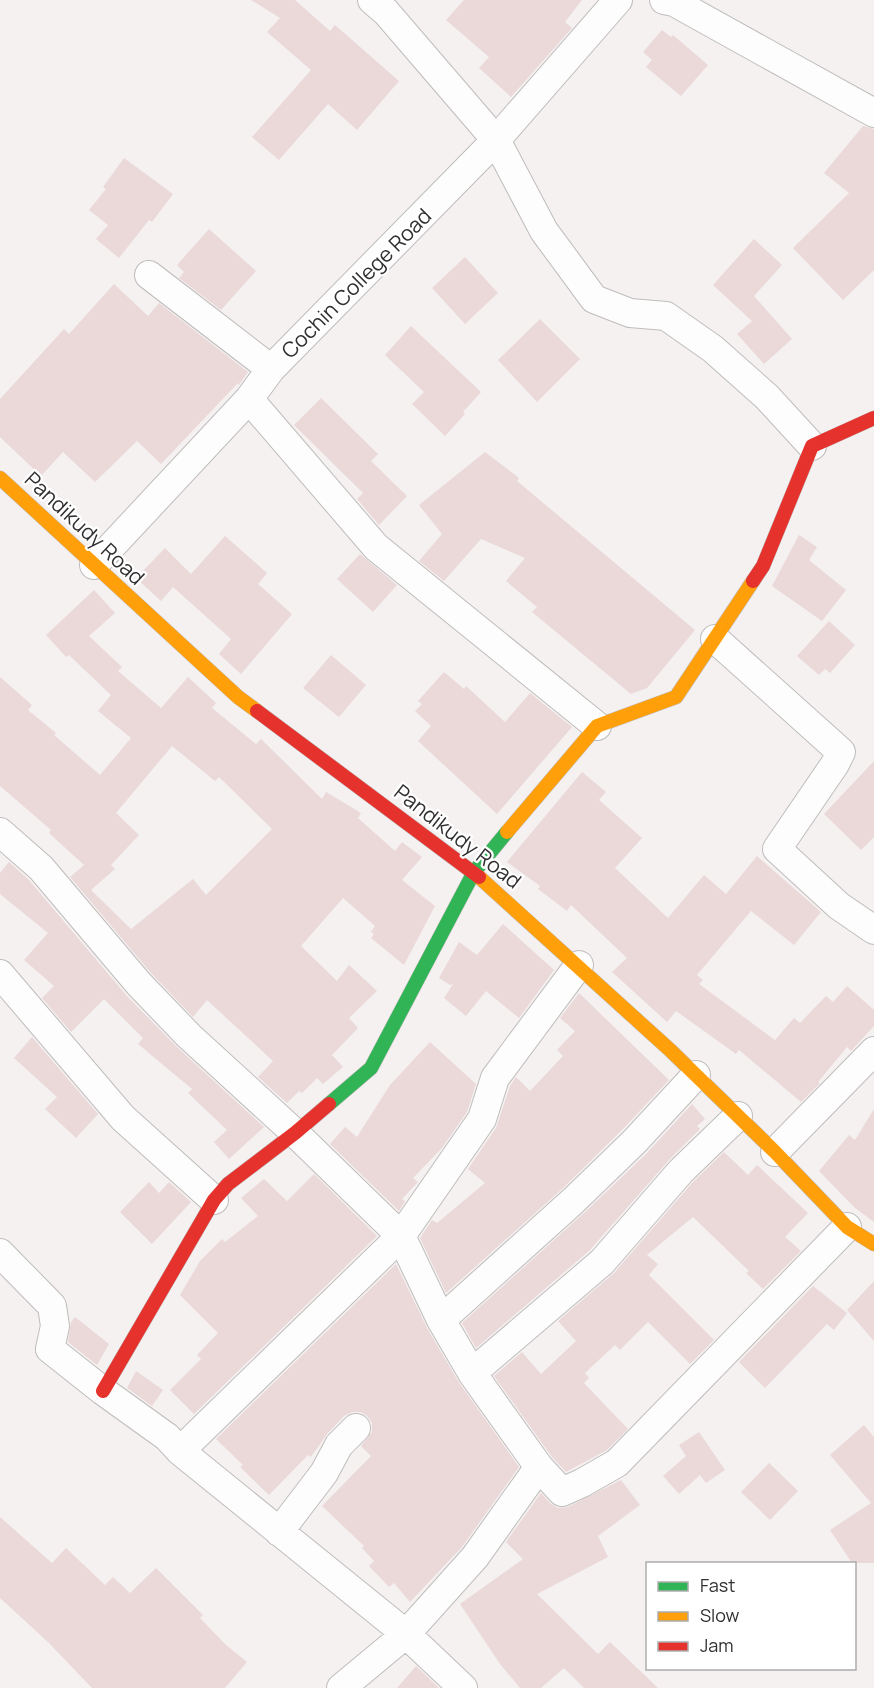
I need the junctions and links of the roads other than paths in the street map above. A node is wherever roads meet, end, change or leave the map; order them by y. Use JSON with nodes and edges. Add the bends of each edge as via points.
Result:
{"nodes":[{"id":1,"x":618,"y":0,"type":"edge"},
{"id":2,"x":664,"y":0,"type":"edge"},
{"id":3,"x":385,"y":4,"type":"edge"},
{"id":4,"x":874,"y":113,"type":"edge"},
{"id":5,"x":496,"y":140,"type":"junction"},
{"id":6,"x":150,"y":274,"type":"dead end"},
{"id":7,"x":271,"y":369,"type":"junction"},
{"id":8,"x":249,"y":399,"type":"junction"},
{"id":9,"x":874,"y":418,"type":"edge"},
{"id":10,"x":812,"y":446,"type":"junction"},
{"id":11,"x":0,"y":478,"type":"edge"},
{"id":12,"x":94,"y":565,"type":"junction"},
{"id":13,"x":715,"y":639,"type":"junction"},
{"id":14,"x":597,"y":726,"type":"junction"},
{"id":15,"x":0,"y":832,"type":"edge"},
{"id":16,"x":474,"y":872,"type":"junction"},
{"id":17,"x":874,"y":930,"type":"edge"},
{"id":18,"x":579,"y":965,"type":"junction"},
{"id":19,"x":0,"y":974,"type":"edge"},
{"id":20,"x":874,"y":1052,"type":"edge"},
{"id":21,"x":696,"y":1075,"type":"junction"},
{"id":22,"x":738,"y":1116,"type":"junction"},
{"id":23,"x":295,"y":1133,"type":"junction"},
{"id":24,"x":775,"y":1152,"type":"junction"},
{"id":25,"x":214,"y":1200,"type":"junction"},
{"id":26,"x":847,"y":1227,"type":"junction"},
{"id":27,"x":400,"y":1236,"type":"junction"},
{"id":28,"x":874,"y":1244,"type":"edge"},
{"id":29,"x":0,"y":1253,"type":"edge"},
{"id":30,"x":441,"y":1320,"type":"junction"},
{"id":31,"x":472,"y":1373,"type":"junction"},
{"id":32,"x":103,"y":1391,"type":"junction"},
{"id":33,"x":356,"y":1428,"type":"dead end"},
{"id":34,"x":180,"y":1451,"type":"junction"},
{"id":35,"x":539,"y":1467,"type":"junction"},
{"id":36,"x":279,"y":1532,"type":"junction"},
{"id":37,"x":406,"y":1634,"type":"junction"},
{"id":38,"x":341,"y":1688,"type":"edge"},
{"id":39,"x":463,"y":1688,"type":"edge"}],
"edges":[{"from":1,"to":5,"type":"street","name":"Cochin College Road"},
{"from":2,"to":4,"type":"street"},
{"from":3,"to":5,"type":"street"},
{"from":5,"to":7,"type":"street","name":"Cochin College Road"},
{"from":5,"to":10,"type":"street","via":[[544,231],[594,300],[630,313],[666,316],[713,349]]},
{"from":6,"to":7,"type":"street"},
{"from":7,"to":8,"type":"street","name":"Cochin College Road"},
{"from":8,"to":12,"type":"street","name":"Cochin College Road"},
{"from":8,"to":14,"type":"street","via":[[376,547]]},
{"from":9,"to":10,"type":"street"},
{"from":10,"to":13,"type":"street","via":[[764,566]]},
{"from":11,"to":12,"type":"street","name":"Pandikudy Road"},
{"from":12,"to":16,"type":"street","name":"Pandikudy Road","via":[[238,697]]},
{"from":13,"to":14,"type":"street","via":[[676,697]]},
{"from":13,"to":17,"type":"street","via":[[841,752],[777,849],[839,906]]},
{"from":14,"to":16,"type":"street"},
{"from":15,"to":23,"type":"street","via":[[41,868],[139,984],[189,1036]]},
{"from":16,"to":18,"type":"street","name":"Pandikudy Road"},
{"from":16,"to":23,"type":"street","via":[[371,1068]]},
{"from":18,"to":21,"type":"street","name":"Pandikudy Road"},
{"from":18,"to":27,"type":"street","via":[[495,1078],[482,1119]]},
{"from":19,"to":25,"type":"street","via":[[123,1118]]},
{"from":20,"to":24,"type":"street"},
{"from":21,"to":22,"type":"street","name":"Pandikudy Road"},
{"from":21,"to":30,"type":"street","via":[[573,1201]]},
{"from":22,"to":24,"type":"street","name":"Pandikudy Road"},
{"from":22,"to":31,"type":"street","via":[[681,1171],[602,1262]]},
{"from":23,"to":25,"type":"street","via":[[228,1184]]},
{"from":23,"to":27,"type":"street"},
{"from":24,"to":26,"type":"street","name":"Pandikudy Road"},
{"from":25,"to":32,"type":"street"},
{"from":26,"to":28,"type":"street","name":"Pandikudy Road"},
{"from":26,"to":35,"type":"street","via":[[617,1462],[562,1492]]},
{"from":27,"to":30,"type":"street"},
{"from":27,"to":34,"type":"street"},
{"from":29,"to":32,"type":"street","via":[[52,1306],[56,1326],[51,1349]]},
{"from":30,"to":31,"type":"street"},
{"from":31,"to":35,"type":"street"},
{"from":32,"to":34,"type":"street","via":[[167,1437]]},
{"from":33,"to":36,"type":"street"},
{"from":34,"to":36,"type":"street"},
{"from":35,"to":37,"type":"street","via":[[475,1557]]},
{"from":36,"to":37,"type":"street"},
{"from":37,"to":38,"type":"street"},
{"from":37,"to":39,"type":"street"}]}
